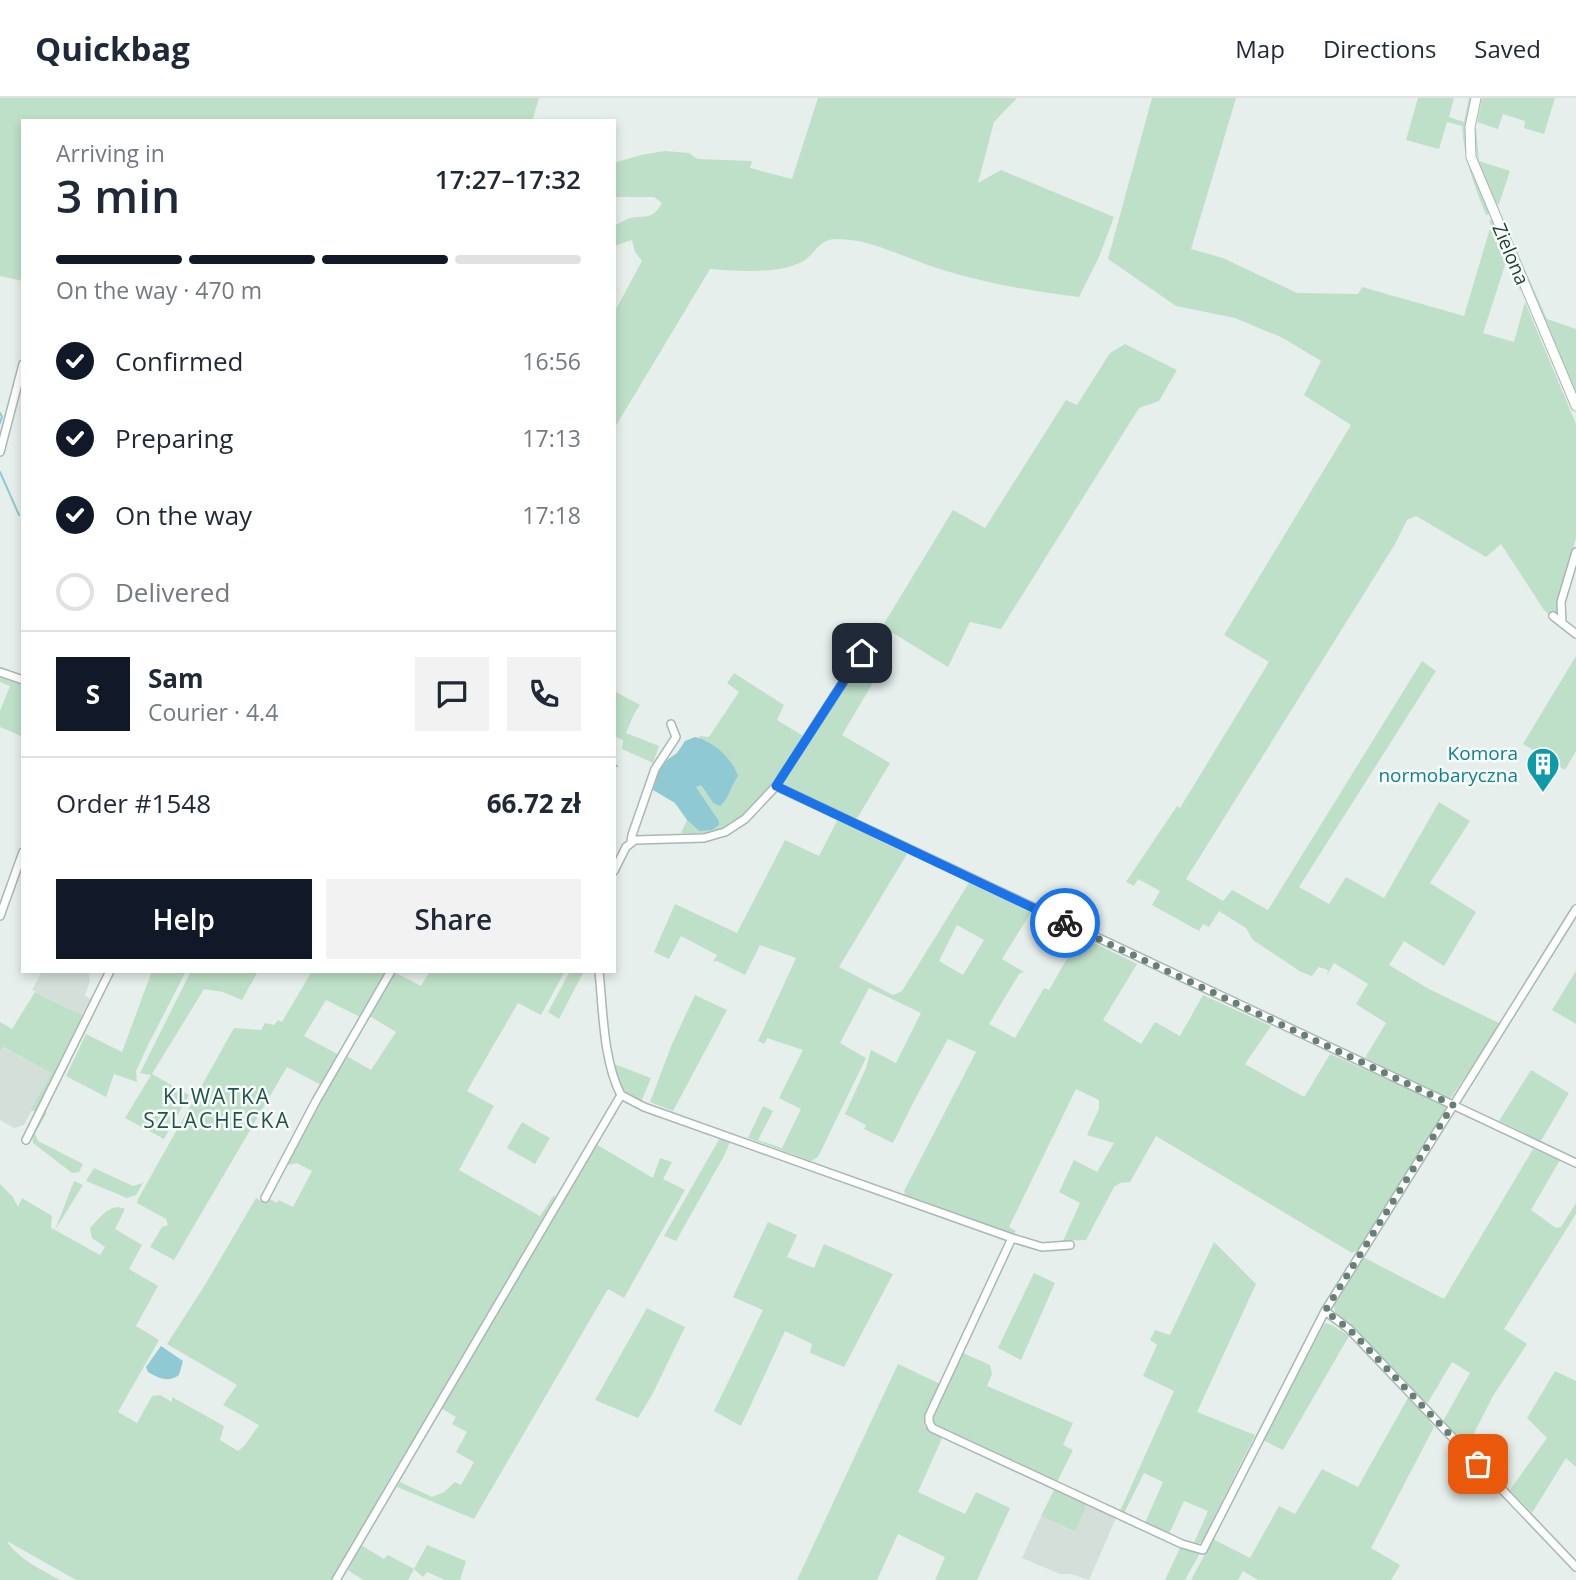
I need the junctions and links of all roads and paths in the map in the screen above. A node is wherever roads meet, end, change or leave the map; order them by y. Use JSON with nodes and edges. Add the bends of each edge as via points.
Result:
{"nodes":[{"id":1,"x":1476,"y":98,"type":"edge"},
{"id":2,"x":21,"y":372,"type":"edge"},
{"id":3,"x":1576,"y":406,"type":"edge"},
{"id":4,"x":0,"y":452,"type":"edge"},
{"id":5,"x":1576,"y":552,"type":"edge"},
{"id":6,"x":1553,"y":616,"type":"dead end"},
{"id":7,"x":1562,"y":623,"type":"junction"},
{"id":8,"x":1576,"y":635,"type":"edge"},
{"id":9,"x":862,"y":653,"type":"dead end"},
{"id":10,"x":0,"y":672,"type":"edge"},
{"id":11,"x":21,"y":679,"type":"edge"},
{"id":12,"x":671,"y":724,"type":"dead end"},
{"id":13,"x":776,"y":786,"type":"junction"},
{"id":14,"x":631,"y":841,"type":"junction"},
{"id":15,"x":21,"y":858,"type":"edge"},
{"id":16,"x":616,"y":867,"type":"edge"},
{"id":17,"x":1576,"y":909,"type":"edge"},
{"id":18,"x":0,"y":916,"type":"edge"},
{"id":19,"x":109,"y":973,"type":"edge"},
{"id":20,"x":390,"y":973,"type":"edge"},
{"id":21,"x":599,"y":973,"type":"edge"},
{"id":22,"x":621,"y":1095,"type":"junction"},
{"id":23,"x":1453,"y":1105,"type":"junction"},
{"id":24,"x":26,"y":1139,"type":"dead end"},
{"id":25,"x":1576,"y":1163,"type":"edge"},
{"id":26,"x":265,"y":1198,"type":"dead end"},
{"id":27,"x":1012,"y":1237,"type":"junction"},
{"id":28,"x":1070,"y":1245,"type":"dead end"},
{"id":29,"x":1325,"y":1311,"type":"junction"},
{"id":30,"x":1576,"y":1567,"type":"edge"},
{"id":31,"x":336,"y":1580,"type":"edge"}],
"edges":[{"from":1,"to":3,"type":"street","name":"Zielona","via":[[1470,127],[1471,157]]},
{"from":2,"to":4,"type":"street"},
{"from":5,"to":7,"type":"street","via":[[1561,602]]},
{"from":6,"to":7,"type":"street"},
{"from":7,"to":8,"type":"street"},
{"from":9,"to":13,"type":"street"},
{"from":10,"to":11,"type":"street"},
{"from":12,"to":14,"type":"street","via":[[676,737],[655,769]]},
{"from":13,"to":14,"type":"street","via":[[745,819],[725,832],[704,838]]},
{"from":13,"to":23,"type":"street"},
{"from":14,"to":16,"type":"street"},
{"from":15,"to":18,"type":"street"},
{"from":17,"to":23,"type":"street"},
{"from":19,"to":24,"type":"street"},
{"from":20,"to":26,"type":"street"},
{"from":21,"to":22,"type":"street","via":[[610,1064]]},
{"from":22,"to":27,"type":"street"},
{"from":22,"to":31,"type":"street"},
{"from":23,"to":25,"type":"street"},
{"from":23,"to":29,"type":"street"},
{"from":27,"to":28,"type":"street","via":[[1042,1247]]},
{"from":27,"to":29,"type":"street","via":[[929,1416],[932,1429],[1203,1550]]},
{"from":29,"to":30,"type":"street","via":[[1349,1329]]}]}
